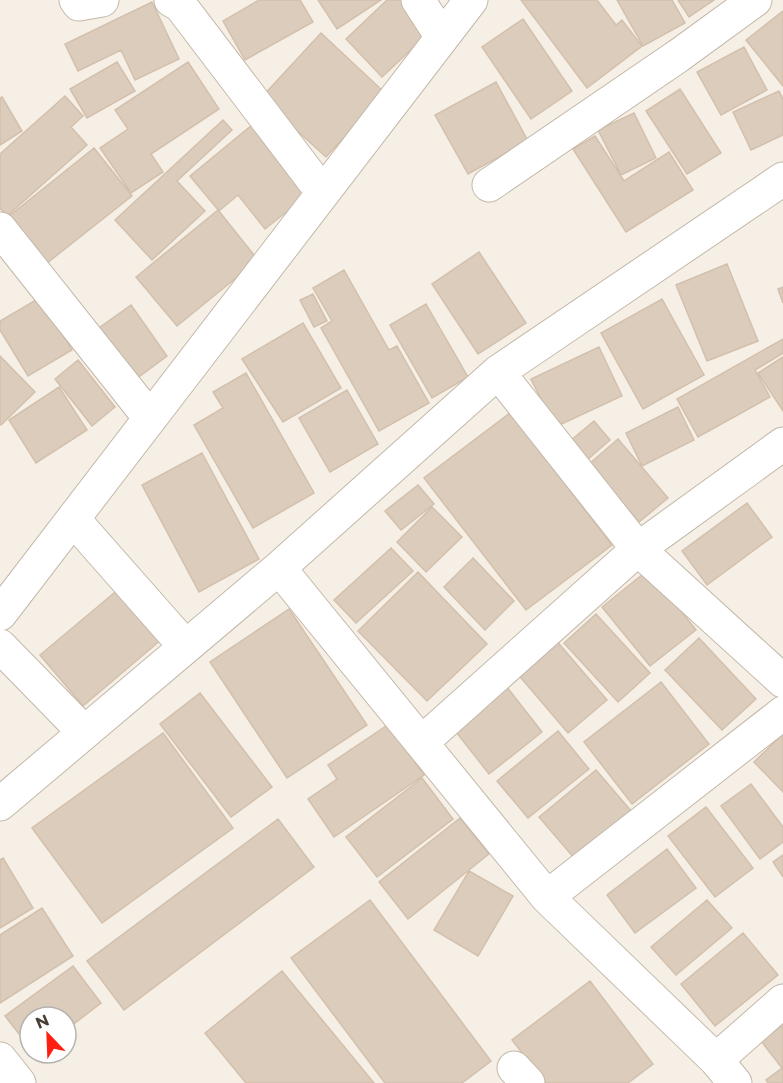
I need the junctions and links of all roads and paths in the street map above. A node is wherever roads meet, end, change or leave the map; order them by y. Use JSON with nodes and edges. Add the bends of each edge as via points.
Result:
{"nodes":[{"id":1,"x":76,"y":0,"type":"edge"},
{"id":2,"x":102,"y":0,"type":"edge"},
{"id":3,"x":171,"y":0,"type":"edge"},
{"id":4,"x":418,"y":0,"type":"edge"},
{"id":5,"x":471,"y":0,"type":"edge"},
{"id":6,"x":755,"y":0,"type":"edge"},
{"id":7,"x":442,"y":37,"type":"junction"},
{"id":8,"x":783,"y":179,"type":"edge"},
{"id":9,"x":489,"y":185,"type":"dead end"},
{"id":10,"x":323,"y":193,"type":"junction"},
{"id":11,"x":0,"y":229,"type":"edge"},
{"id":12,"x":498,"y":372,"type":"junction"},
{"id":13,"x":150,"y":418,"type":"junction"},
{"id":14,"x":783,"y":444,"type":"edge"},
{"id":15,"x":73,"y":519,"type":"junction"},
{"id":16,"x":638,"y":549,"type":"junction"},
{"id":17,"x":279,"y":568,"type":"junction"},
{"id":18,"x":0,"y":614,"type":"edge"},
{"id":19,"x":0,"y":646,"type":"edge"},
{"id":20,"x":185,"y":646,"type":"junction"},
{"id":21,"x":783,"y":681,"type":"edge"},
{"id":22,"x":783,"y":713,"type":"edge"},
{"id":23,"x":84,"y":732,"type":"junction"},
{"id":24,"x":422,"y":742,"type":"junction"},
{"id":25,"x":0,"y":804,"type":"edge"},
{"id":26,"x":547,"y":897,"type":"junction"},
{"id":27,"x":783,"y":1001,"type":"edge"},
{"id":28,"x":0,"y":1059,"type":"edge"},
{"id":29,"x":726,"y":1072,"type":"edge"},
{"id":30,"x":19,"y":1083,"type":"edge"}],
"edges":[{"from":1,"to":2,"type":"street","via":[[79,4]]},
{"from":3,"to":10,"type":"street","via":[[180,5]]},
{"from":4,"to":7,"type":"street"},
{"from":5,"to":7,"type":"street"},
{"from":6,"to":9,"type":"street"},
{"from":7,"to":10,"type":"street"},
{"from":8,"to":12,"type":"street"},
{"from":10,"to":13,"type":"street"},
{"from":11,"to":13,"type":"street"},
{"from":12,"to":16,"type":"street"},
{"from":12,"to":17,"type":"street"},
{"from":13,"to":15,"type":"street"},
{"from":14,"to":16,"type":"street"},
{"from":15,"to":18,"type":"street"},
{"from":15,"to":20,"type":"street"},
{"from":16,"to":21,"type":"street"},
{"from":16,"to":24,"type":"street"},
{"from":17,"to":20,"type":"street"},
{"from":17,"to":24,"type":"street"},
{"from":19,"to":23,"type":"street"},
{"from":20,"to":23,"type":"street"},
{"from":22,"to":26,"type":"street"},
{"from":23,"to":25,"type":"street"},
{"from":24,"to":26,"type":"street"},
{"from":26,"to":29,"type":"street"},
{"from":27,"to":29,"type":"street"},
{"from":28,"to":30,"type":"street"}]}
